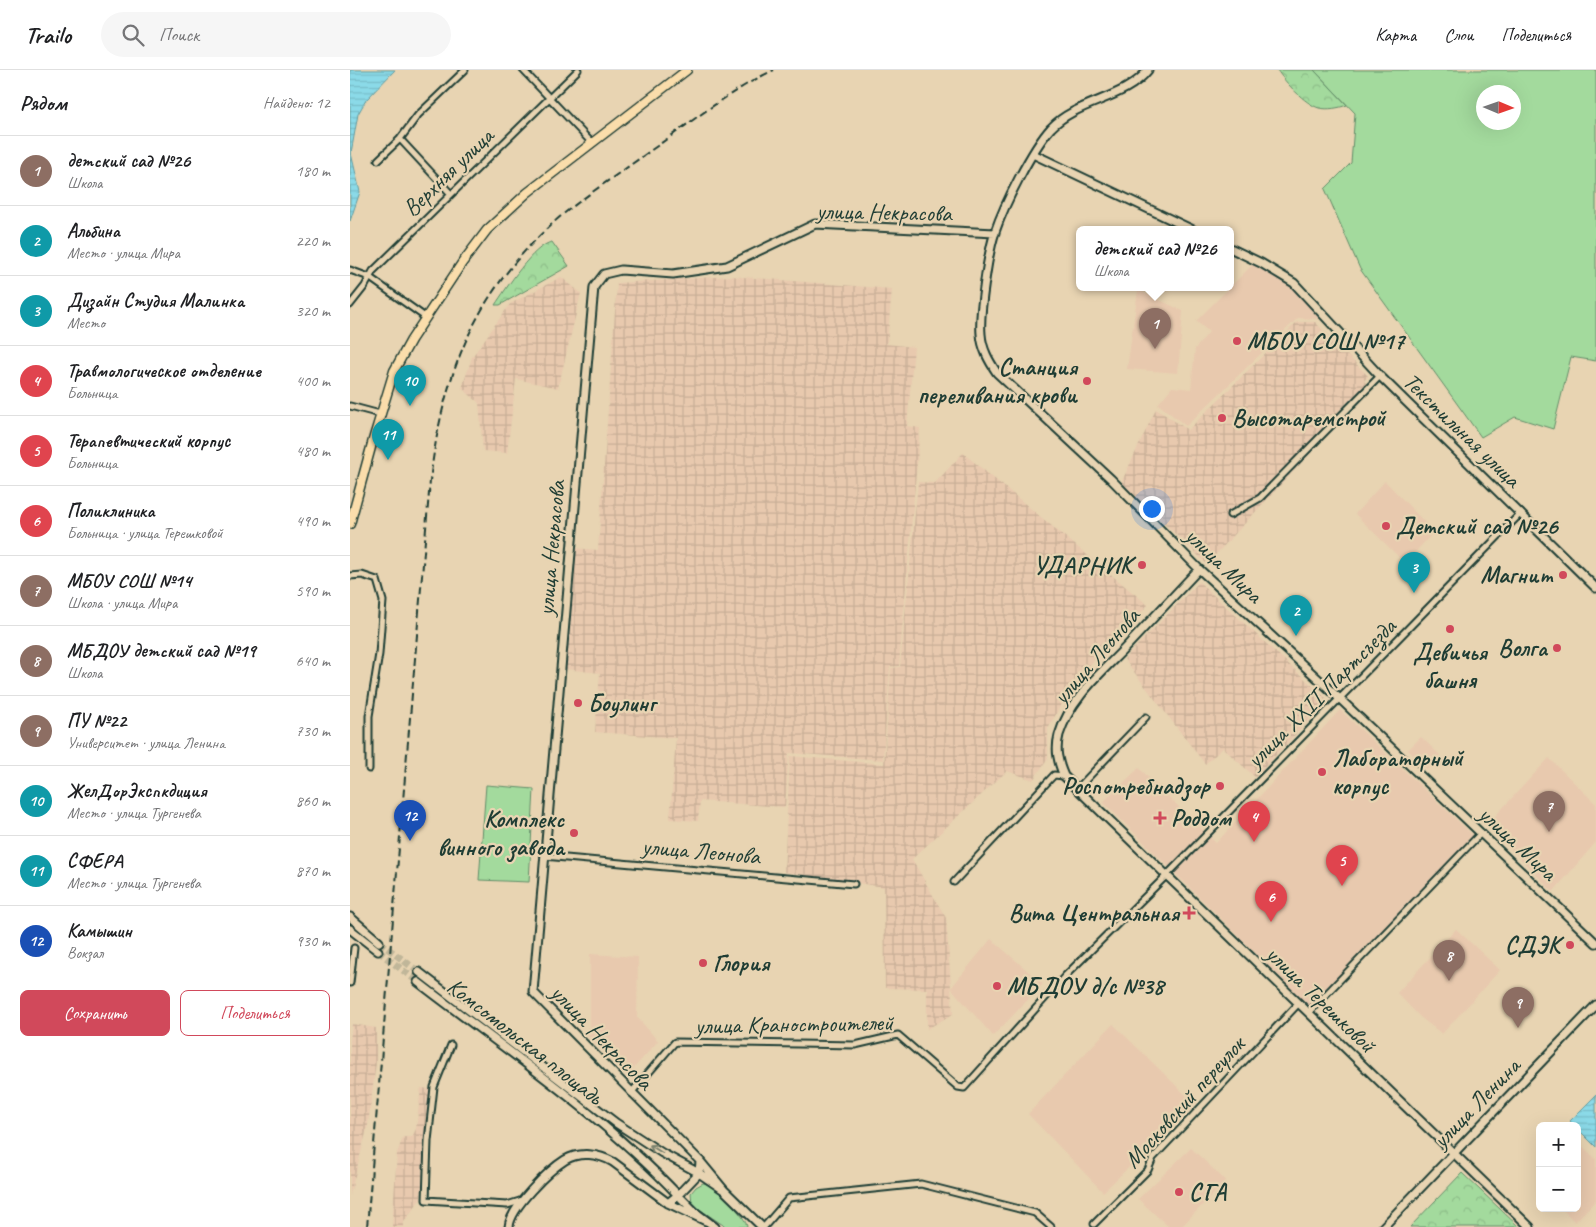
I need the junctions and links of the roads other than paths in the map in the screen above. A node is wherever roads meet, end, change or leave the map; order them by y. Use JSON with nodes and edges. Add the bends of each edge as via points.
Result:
{"nodes":[{"id":1,"x":465,"y":70,"type":"edge"},
{"id":2,"x":523,"y":70,"type":"edge"},
{"id":3,"x":578,"y":70,"type":"edge"},
{"id":4,"x":687,"y":70,"type":"edge"},
{"id":5,"x":1148,"y":70,"type":"edge"},
{"id":6,"x":549,"y":98,"type":"junction"},
{"id":7,"x":400,"y":139,"type":"junction"},
{"id":8,"x":592,"y":142,"type":"junction"},
{"id":9,"x":1033,"y":154,"type":"junction"},
{"id":10,"x":378,"y":160,"type":"dead end"},
{"id":11,"x":451,"y":194,"type":"junction"},
{"id":12,"x":1185,"y":226,"type":"edge"},
{"id":13,"x":995,"y":233,"type":"junction"},
{"id":14,"x":1234,"y":250,"type":"edge"},
{"id":15,"x":350,"y":270,"type":"edge"},
{"id":16,"x":369,"y":278,"type":"junction"},
{"id":17,"x":350,"y":304,"type":"edge"},
{"id":18,"x":425,"y":317,"type":"junction"},
{"id":19,"x":1380,"y":376,"type":"junction"},
{"id":20,"x":350,"y":406,"type":"edge"},
{"id":21,"x":380,"y":414,"type":"junction"},
{"id":22,"x":1521,"y":513,"type":"junction"},
{"id":23,"x":351,"y":515,"type":"edge"},
{"id":24,"x":1230,"y":515,"type":"dead end"},
{"id":25,"x":350,"y":524,"type":"edge"},
{"id":26,"x":1200,"y":569,"type":"junction"},
{"id":27,"x":350,"y":576,"type":"edge"},
{"id":28,"x":1596,"y":588,"type":"edge"},
{"id":29,"x":1340,"y":699,"type":"junction"},
{"id":30,"x":1146,"y":717,"type":"dead end"},
{"id":31,"x":369,"y":769,"type":"dead end"},
{"id":32,"x":1064,"y":776,"type":"junction"},
{"id":33,"x":1077,"y":789,"type":"junction"},
{"id":34,"x":1481,"y":833,"type":"junction"},
{"id":35,"x":544,"y":856,"type":"junction"},
{"id":36,"x":1166,"y":876,"type":"junction"},
{"id":37,"x":954,"y":882,"type":"dead end"},
{"id":38,"x":854,"y":884,"type":"dead end"},
{"id":39,"x":350,"y":917,"type":"edge"},
{"id":40,"x":350,"y":929,"type":"edge"},
{"id":41,"x":380,"y":942,"type":"tunnel mouth"},
{"id":42,"x":1596,"y":943,"type":"edge"},
{"id":43,"x":354,"y":948,"type":"dead end"},
{"id":44,"x":378,"y":952,"type":"tunnel mouth"},
{"id":45,"x":418,"y":972,"type":"tunnel mouth"},
{"id":46,"x":418,"y":982,"type":"tunnel mouth"},
{"id":47,"x":350,"y":983,"type":"edge"},
{"id":48,"x":1299,"y":1003,"type":"junction"},
{"id":49,"x":1596,"y":1005,"type":"edge"},
{"id":50,"x":1309,"y":1012,"type":"junction"},
{"id":51,"x":450,"y":1045,"type":"dead end"},
{"id":52,"x":964,"y":1088,"type":"joint"},
{"id":53,"x":631,"y":1093,"type":"junction"},
{"id":54,"x":1454,"y":1154,"type":"junction"},
{"id":55,"x":700,"y":1161,"type":"junction"},
{"id":56,"x":699,"y":1173,"type":"junction"},
{"id":57,"x":724,"y":1190,"type":"junction"},
{"id":58,"x":678,"y":1195,"type":"junction"},
{"id":59,"x":523,"y":1200,"type":"junction"},
{"id":60,"x":668,"y":1204,"type":"junction"},
{"id":61,"x":750,"y":1215,"type":"junction"},
{"id":62,"x":706,"y":1222,"type":"junction"},
{"id":63,"x":1094,"y":1224,"type":"dead end"},
{"id":64,"x":509,"y":1227,"type":"edge"},
{"id":65,"x":715,"y":1227,"type":"edge"},
{"id":66,"x":752,"y":1227,"type":"edge"},
{"id":67,"x":763,"y":1227,"type":"edge"},
{"id":68,"x":1050,"y":1227,"type":"edge"},
{"id":69,"x":1382,"y":1227,"type":"edge"},
{"id":70,"x":1530,"y":1227,"type":"edge"}],
"edges":[{"from":1,"to":7,"type":"street","via":[[418,115]]},
{"from":2,"to":6,"type":"street"},
{"from":3,"to":6,"type":"street","name":"Верхняя улица"},
{"from":4,"to":8,"type":"main road"},
{"from":5,"to":9,"type":"street","name":"улица Мира","via":[[1131,87],[1084,108],[1052,128]]},
{"from":6,"to":8,"type":"street"},
{"from":6,"to":11,"type":"street","name":"Верхняя улица"},
{"from":7,"to":10,"type":"street"},
{"from":7,"to":11,"type":"street"},
{"from":8,"to":18,"type":"main road","via":[[487,230]]},
{"from":9,"to":12,"type":"street"},
{"from":9,"to":13,"type":"street","name":"улица Мира"},
{"from":11,"to":16,"type":"street","name":"Верхняя улица"},
{"from":13,"to":26,"type":"street","name":"улица Мира","via":[[981,316],[986,356],[997,373],[1111,479]]},
{"from":13,"to":35,"type":"street","name":"улица Некрасова","via":[[815,224],[727,266],[673,274],[621,270],[604,274],[594,287]]},
{"from":14,"to":19,"type":"street","name":"Текстильная улица","via":[[1294,283]]},
{"from":15,"to":16,"type":"street"},
{"from":16,"to":17,"type":"street","name":"Верхняя улица"},
{"from":16,"to":18,"type":"street"},
{"from":18,"to":21,"type":"main road","via":[[394,371]]},
{"from":19,"to":22,"type":"street","name":"Текстильная улица"},
{"from":19,"to":24,"type":"street","via":[[1260,498]]},
{"from":20,"to":21,"type":"street"},
{"from":21,"to":23,"type":"main road"},
{"from":22,"to":28,"type":"street","name":"Текстильная улица"},
{"from":22,"to":29,"type":"street","name":"улица XXII Партсъезда"},
{"from":23,"to":25,"type":"main road"},
{"from":26,"to":29,"type":"street","name":"улица Мира"},
{"from":26,"to":32,"type":"street","name":"улица Леонова","via":[[1071,708],[1059,736],[1057,750]]},
{"from":27,"to":31,"type":"street","via":[[377,580],[384,601],[369,716]]},
{"from":29,"to":34,"type":"street","name":"улица Мира"},
{"from":29,"to":36,"type":"street","name":"улица XXII Партсъезда"},
{"from":30,"to":33,"type":"street"},
{"from":32,"to":33,"type":"street","name":"улица Терешковой"},
{"from":32,"to":37,"type":"street","via":[[1054,775]]},
{"from":33,"to":36,"type":"street","name":"улица Терешковой"},
{"from":34,"to":42,"type":"street","name":"улица Мира"},
{"from":34,"to":50,"type":"street"},
{"from":35,"to":38,"type":"street","name":"улица Леонова"},
{"from":35,"to":53,"type":"street","name":"улица Некрасова","via":[[533,992]]},
{"from":36,"to":48,"type":"street","name":"улица Терешковой"},
{"from":36,"to":52,"type":"street","name":"улица XXII Партсъезда","via":[[1066,975]]},
{"from":39,"to":41,"type":"street"},
{"from":40,"to":44,"type":"street"},
{"from":43,"to":47,"type":"street"},
{"from":56,"to":45,"type":"street","name":"улица Некрасова","one_way":true,"via":[[608,1118]]},
{"from":46,"to":58,"type":"street","name":"Комсомольская площадь","via":[[610,1130]]},
{"from":48,"to":50,"type":"street","name":"улица Терешковой"},
{"from":48,"to":63,"type":"street","name":"Московский переулок","via":[[1153,1158],[1148,1170]]},
{"from":49,"to":54,"type":"street","name":"улица Ленина"},
{"from":50,"to":54,"type":"street","name":"улица Терешковой"},
{"from":51,"to":59,"type":"street","via":[[434,1087],[426,1200],[506,1205]]},
{"from":52,"to":53,"type":"street","name":"улица Краностроителей","via":[[958,1087],[898,1035],[855,1045],[675,1042]]},
{"from":53,"to":55,"type":"street","name":"улица Некрасова"},
{"from":54,"to":69,"type":"street","name":"улица Ленина"},
{"from":54,"to":70,"type":"street","name":"улица Терешковой"},
{"from":55,"to":56,"type":"street"},
{"from":55,"to":57,"type":"street","name":"улица Некрасова"},
{"from":56,"to":57,"type":"street","name":"улица Некрасова"},
{"from":56,"to":58,"type":"street"},
{"from":57,"to":61,"type":"street","name":"улица Некрасова"},
{"from":58,"to":60,"type":"street"},
{"from":58,"to":62,"type":"street"},
{"from":59,"to":60,"type":"street","via":[[566,1160],[591,1154],[613,1162]]},
{"from":59,"to":64,"type":"street"},
{"from":60,"to":62,"type":"street"},
{"from":61,"to":66,"type":"street"},
{"from":61,"to":67,"type":"street","name":"улица Некрасова"},
{"from":62,"to":65,"type":"street"},
{"from":67,"to":68,"type":"street","via":[[789,1198],[921,1184],[1036,1213]]}]}
